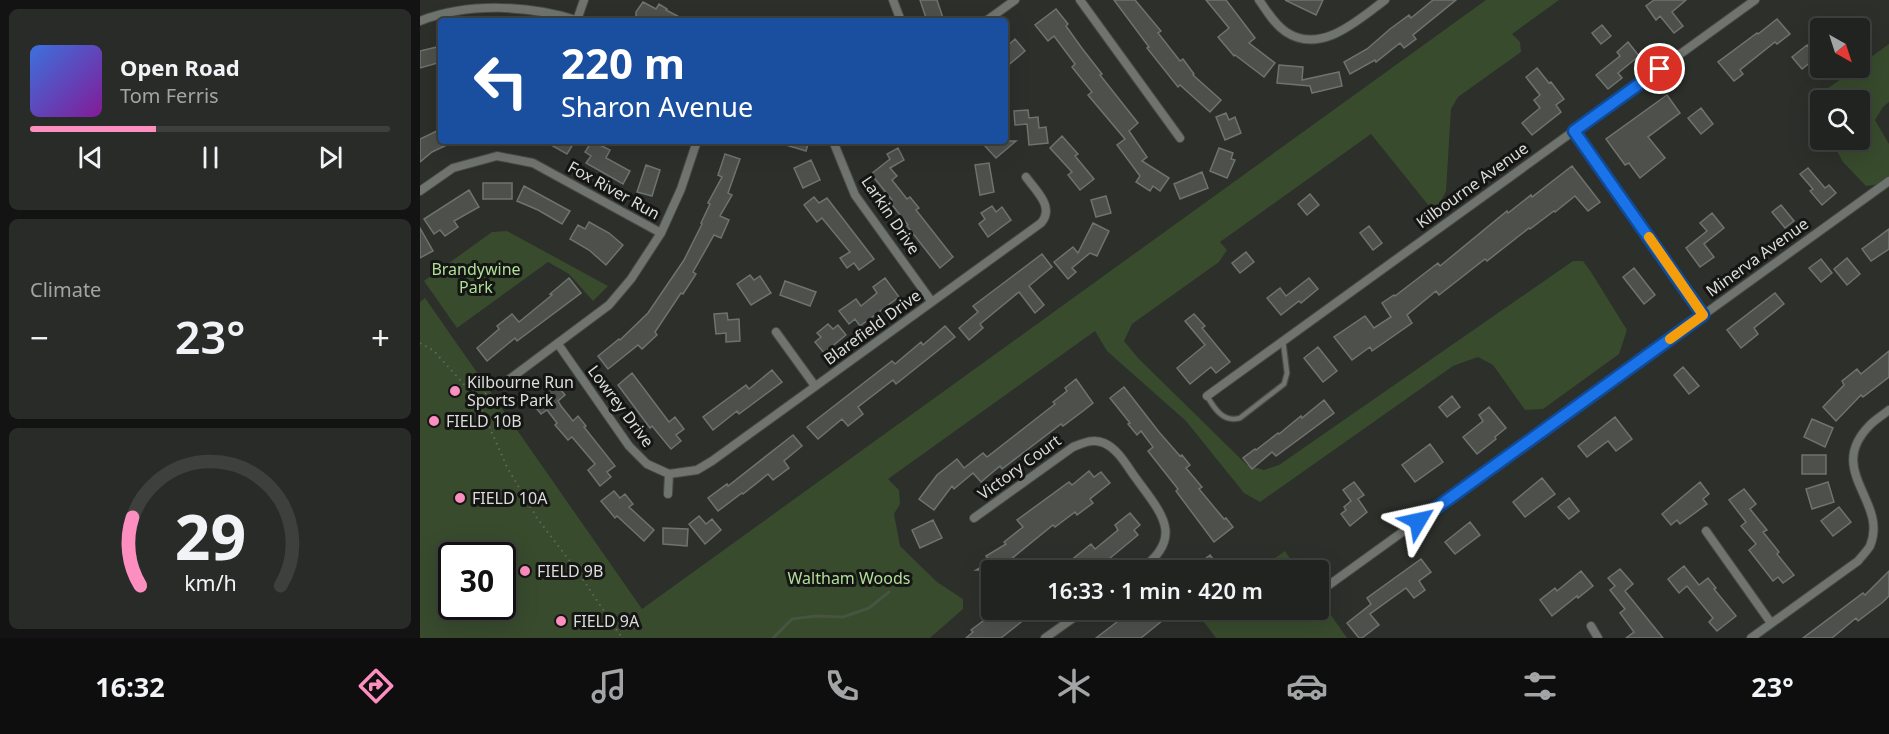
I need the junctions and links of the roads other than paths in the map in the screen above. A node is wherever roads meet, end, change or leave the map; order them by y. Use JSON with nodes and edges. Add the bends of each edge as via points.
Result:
{"nodes":[{"id":1,"x":584,"y":0,"type":"edge"},
{"id":2,"x":894,"y":0,"type":"edge"},
{"id":3,"x":1015,"y":0,"type":"edge"},
{"id":4,"x":1080,"y":0,"type":"edge"},
{"id":5,"x":1259,"y":0,"type":"edge"},
{"id":6,"x":1385,"y":0,"type":"edge"},
{"id":7,"x":1755,"y":0,"type":"edge"},
{"id":8,"x":564,"y":18,"type":"edge"},
{"id":9,"x":579,"y":18,"type":"edge"},
{"id":10,"x":900,"y":18,"type":"edge"},
{"id":11,"x":990,"y":18,"type":"edge"},
{"id":12,"x":420,"y":21,"type":"edge"},
{"id":13,"x":1574,"y":131,"type":"junction"},
{"id":14,"x":1180,"y":138,"type":"dead end"},
{"id":15,"x":696,"y":144,"type":"edge"},
{"id":16,"x":834,"y":144,"type":"edge"},
{"id":17,"x":1026,"y":177,"type":"dead end"},
{"id":18,"x":1889,"y":181,"type":"edge"},
{"id":19,"x":420,"y":192,"type":"edge"},
{"id":20,"x":661,"y":232,"type":"junction"},
{"id":21,"x":932,"y":302,"type":"junction"},
{"id":22,"x":1703,"y":315,"type":"junction"},
{"id":23,"x":776,"y":332,"type":"dead end"},
{"id":24,"x":1283,"y":341,"type":"junction"},
{"id":25,"x":558,"y":344,"type":"junction"},
{"id":26,"x":503,"y":384,"type":"road end"},
{"id":27,"x":815,"y":386,"type":"junction"},
{"id":28,"x":1207,"y":396,"type":"joint"},
{"id":29,"x":1889,"y":410,"type":"edge"},
{"id":30,"x":669,"y":474,"type":"junction"},
{"id":31,"x":668,"y":494,"type":"dead end"},
{"id":32,"x":974,"y":518,"type":"dead end"},
{"id":33,"x":1706,"y":531,"type":"dead end"},
{"id":34,"x":1153,"y":560,"type":"edge"},
{"id":35,"x":1329,"y":585,"type":"edge"},
{"id":36,"x":1071,"y":620,"type":"edge"},
{"id":37,"x":1771,"y":623,"type":"junction"},
{"id":38,"x":1591,"y":626,"type":"dead end"},
{"id":39,"x":1046,"y":638,"type":"edge"},
{"id":40,"x":1598,"y":638,"type":"edge"},
{"id":41,"x":1751,"y":638,"type":"edge"}],
"edges":[{"from":1,"to":9,"type":"street"},
{"from":2,"to":10,"type":"street"},
{"from":3,"to":11,"type":"street"},
{"from":4,"to":14,"type":"street"},
{"from":5,"to":6,"type":"street","via":[[1286,32],[1314,40],[1344,29]]},
{"from":7,"to":13,"type":"street","name":"Kilbourne Avenue"},
{"from":8,"to":12,"type":"street","via":[[524,9],[470,9]]},
{"from":13,"to":22,"type":"street"},
{"from":13,"to":24,"type":"street","name":"Kilbourne Avenue"},
{"from":15,"to":20,"type":"street"},
{"from":16,"to":21,"type":"street","name":"Larkin Drive","via":[[855,195]]},
{"from":17,"to":21,"type":"street","name":"Blarefield Drive","via":[[1045,202],[1047,217]]},
{"from":18,"to":22,"type":"street","name":"Minerva Avenue"},
{"from":19,"to":20,"type":"street","name":"Fox River Run","via":[[453,168],[497,156],[532,163]]},
{"from":20,"to":25,"type":"street","via":[[609,305]]},
{"from":21,"to":27,"type":"street","name":"Blarefield Drive"},
{"from":22,"to":35,"type":"street","name":"Minerva Avenue"},
{"from":23,"to":27,"type":"street"},
{"from":24,"to":28,"type":"street","name":"Kilbourne Avenue"},
{"from":24,"to":28,"type":"lane","via":[[1287,373],[1284,384],[1240,418],[1235,420],[1219,413]]},
{"from":25,"to":26,"type":"street"},
{"from":25,"to":30,"type":"street","name":"Lowrey Drive","via":[[630,446],[647,464]]},
{"from":27,"to":30,"type":"street","name":"Blarefield Drive","via":[[697,470]]},
{"from":29,"to":37,"type":"street","via":[[1870,425],[1856,445],[1854,469],[1872,507],[1875,526],[1870,545],[1858,561]]},
{"from":30,"to":31,"type":"street"},
{"from":32,"to":34,"type":"street","name":"Victory Court","via":[[1073,447],[1088,441],[1104,443],[1117,452],[1166,526],[1164,545]]},
{"from":33,"to":37,"type":"street"},
{"from":36,"to":39,"type":"street"},
{"from":37,"to":41,"type":"street"},
{"from":38,"to":40,"type":"street"}]}
